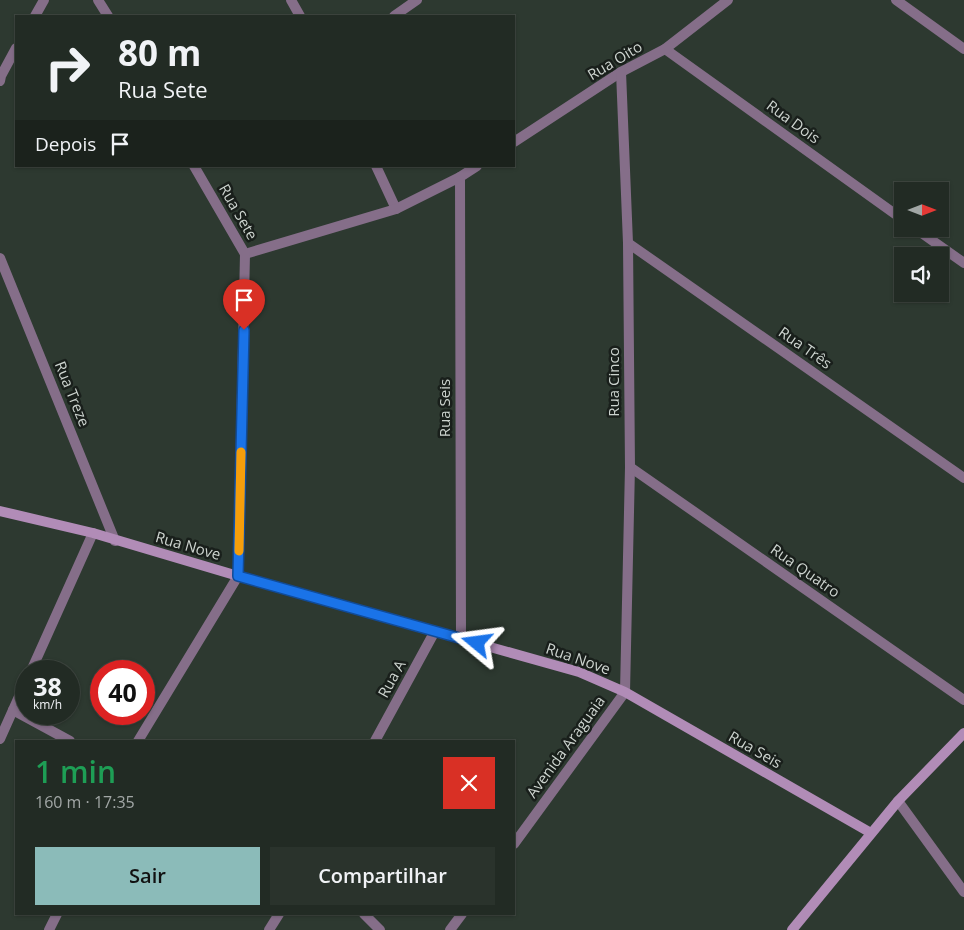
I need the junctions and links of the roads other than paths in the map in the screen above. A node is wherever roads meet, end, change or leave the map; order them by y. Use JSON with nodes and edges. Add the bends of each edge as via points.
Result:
{"nodes":[{"id":1,"x":44,"y":0,"type":"edge"},
{"id":2,"x":98,"y":0,"type":"edge"},
{"id":3,"x":291,"y":0,"type":"edge"},
{"id":4,"x":417,"y":0,"type":"edge"},
{"id":5,"x":728,"y":0,"type":"edge"},
{"id":6,"x":896,"y":0,"type":"edge"},
{"id":7,"x":36,"y":15,"type":"edge"},
{"id":8,"x":107,"y":15,"type":"edge"},
{"id":9,"x":299,"y":15,"type":"edge"},
{"id":10,"x":395,"y":15,"type":"edge"},
{"id":11,"x":964,"y":48,"type":"edge"},
{"id":12,"x":665,"y":49,"type":"junction"},
{"id":13,"x":15,"y":50,"type":"edge"},
{"id":14,"x":622,"y":72,"type":"junction"},
{"id":15,"x":0,"y":82,"type":"edge"},
{"id":16,"x":515,"y":141,"type":"edge"},
{"id":17,"x":195,"y":167,"type":"edge"},
{"id":18,"x":376,"y":167,"type":"edge"},
{"id":19,"x":476,"y":167,"type":"edge"},
{"id":20,"x":460,"y":178,"type":"junction"},
{"id":21,"x":396,"y":209,"type":"junction"},
{"id":22,"x":894,"y":213,"type":"edge"},
{"id":23,"x":929,"y":238,"type":"edge"},
{"id":24,"x":628,"y":243,"type":"junction"},
{"id":25,"x":245,"y":254,"type":"junction"},
{"id":26,"x":0,"y":258,"type":"edge"},
{"id":27,"x":964,"y":263,"type":"edge"},
{"id":28,"x":630,"y":467,"type":"junction"},
{"id":29,"x":964,"y":478,"type":"edge"},
{"id":30,"x":0,"y":511,"type":"edge"},
{"id":31,"x":93,"y":533,"type":"junction"},
{"id":32,"x":115,"y":541,"type":"junction"},
{"id":33,"x":238,"y":576,"type":"junction"},
{"id":34,"x":435,"y":631,"type":"junction"},
{"id":35,"x":460,"y":638,"type":"junction"},
{"id":36,"x":36,"y":660,"type":"edge"},
{"id":37,"x":625,"y":692,"type":"junction"},
{"id":38,"x":964,"y":700,"type":"edge"},
{"id":39,"x":15,"y":706,"type":"edge"},
{"id":40,"x":13,"y":710,"type":"junction"},
{"id":41,"x":964,"y":733,"type":"edge"},
{"id":42,"x":0,"y":739,"type":"edge"},
{"id":43,"x":68,"y":740,"type":"edge"},
{"id":44,"x":139,"y":740,"type":"edge"},
{"id":45,"x":376,"y":740,"type":"edge"},
{"id":46,"x":898,"y":801,"type":"junction"},
{"id":47,"x":870,"y":833,"type":"junction"},
{"id":48,"x":515,"y":843,"type":"edge"},
{"id":49,"x":964,"y":892,"type":"edge"},
{"id":50,"x":56,"y":915,"type":"edge"},
{"id":51,"x":278,"y":915,"type":"edge"},
{"id":52,"x":365,"y":915,"type":"edge"},
{"id":53,"x":461,"y":915,"type":"edge"},
{"id":54,"x":49,"y":930,"type":"edge"},
{"id":55,"x":268,"y":930,"type":"edge"},
{"id":56,"x":380,"y":930,"type":"edge"},
{"id":57,"x":450,"y":930,"type":"edge"},
{"id":58,"x":792,"y":930,"type":"edge"}],
"edges":[{"from":1,"to":7,"type":"street"},
{"from":2,"to":8,"type":"street"},
{"from":3,"to":9,"type":"street"},
{"from":4,"to":10,"type":"street"},
{"from":5,"to":12,"type":"street","name":"Rua Oito"},
{"from":6,"to":11,"type":"street"},
{"from":12,"to":14,"type":"street","name":"Rua Oito"},
{"from":12,"to":22,"type":"street","name":"Rua Dois"},
{"from":13,"to":15,"type":"street"},
{"from":14,"to":16,"type":"street","name":"Rua Oito"},
{"from":14,"to":24,"type":"street","name":"Rua Cinco"},
{"from":17,"to":25,"type":"street","name":"Rua Sete"},
{"from":18,"to":21,"type":"street"},
{"from":19,"to":20,"type":"street"},
{"from":20,"to":21,"type":"street"},
{"from":20,"to":35,"type":"street","name":"Rua Seis"},
{"from":21,"to":25,"type":"street"},
{"from":23,"to":27,"type":"street"},
{"from":24,"to":28,"type":"street","name":"Rua Cinco"},
{"from":24,"to":29,"type":"street","name":"Rua Três"},
{"from":25,"to":33,"type":"street","name":"Rua Sete"},
{"from":26,"to":32,"type":"street","name":"Rua Treze"},
{"from":28,"to":37,"type":"street","name":"Rua Cinco"},
{"from":28,"to":38,"type":"street","name":"Rua Quatro"},
{"from":30,"to":31,"type":"street","name":"Rua Nove"},
{"from":31,"to":32,"type":"street","name":"Rua Nove"},
{"from":31,"to":36,"type":"street"},
{"from":32,"to":33,"type":"street","name":"Rua Nove"},
{"from":33,"to":34,"type":"street","name":"Rua Nove"},
{"from":33,"to":44,"type":"street"},
{"from":34,"to":35,"type":"street","name":"Rua Nove"},
{"from":34,"to":45,"type":"street","name":"Rua A"},
{"from":35,"to":37,"type":"street","name":"Rua Nove","via":[[579,672]]},
{"from":37,"to":47,"type":"street","name":"Rua Seis"},
{"from":37,"to":48,"type":"street","name":"Avenida Araguaia"},
{"from":39,"to":40,"type":"street"},
{"from":40,"to":42,"type":"street"},
{"from":40,"to":43,"type":"street"},
{"from":41,"to":46,"type":"street"},
{"from":46,"to":47,"type":"street"},
{"from":46,"to":49,"type":"street"},
{"from":47,"to":58,"type":"street"},
{"from":50,"to":54,"type":"street"},
{"from":51,"to":55,"type":"street"},
{"from":52,"to":56,"type":"street"},
{"from":53,"to":57,"type":"street"}]}
